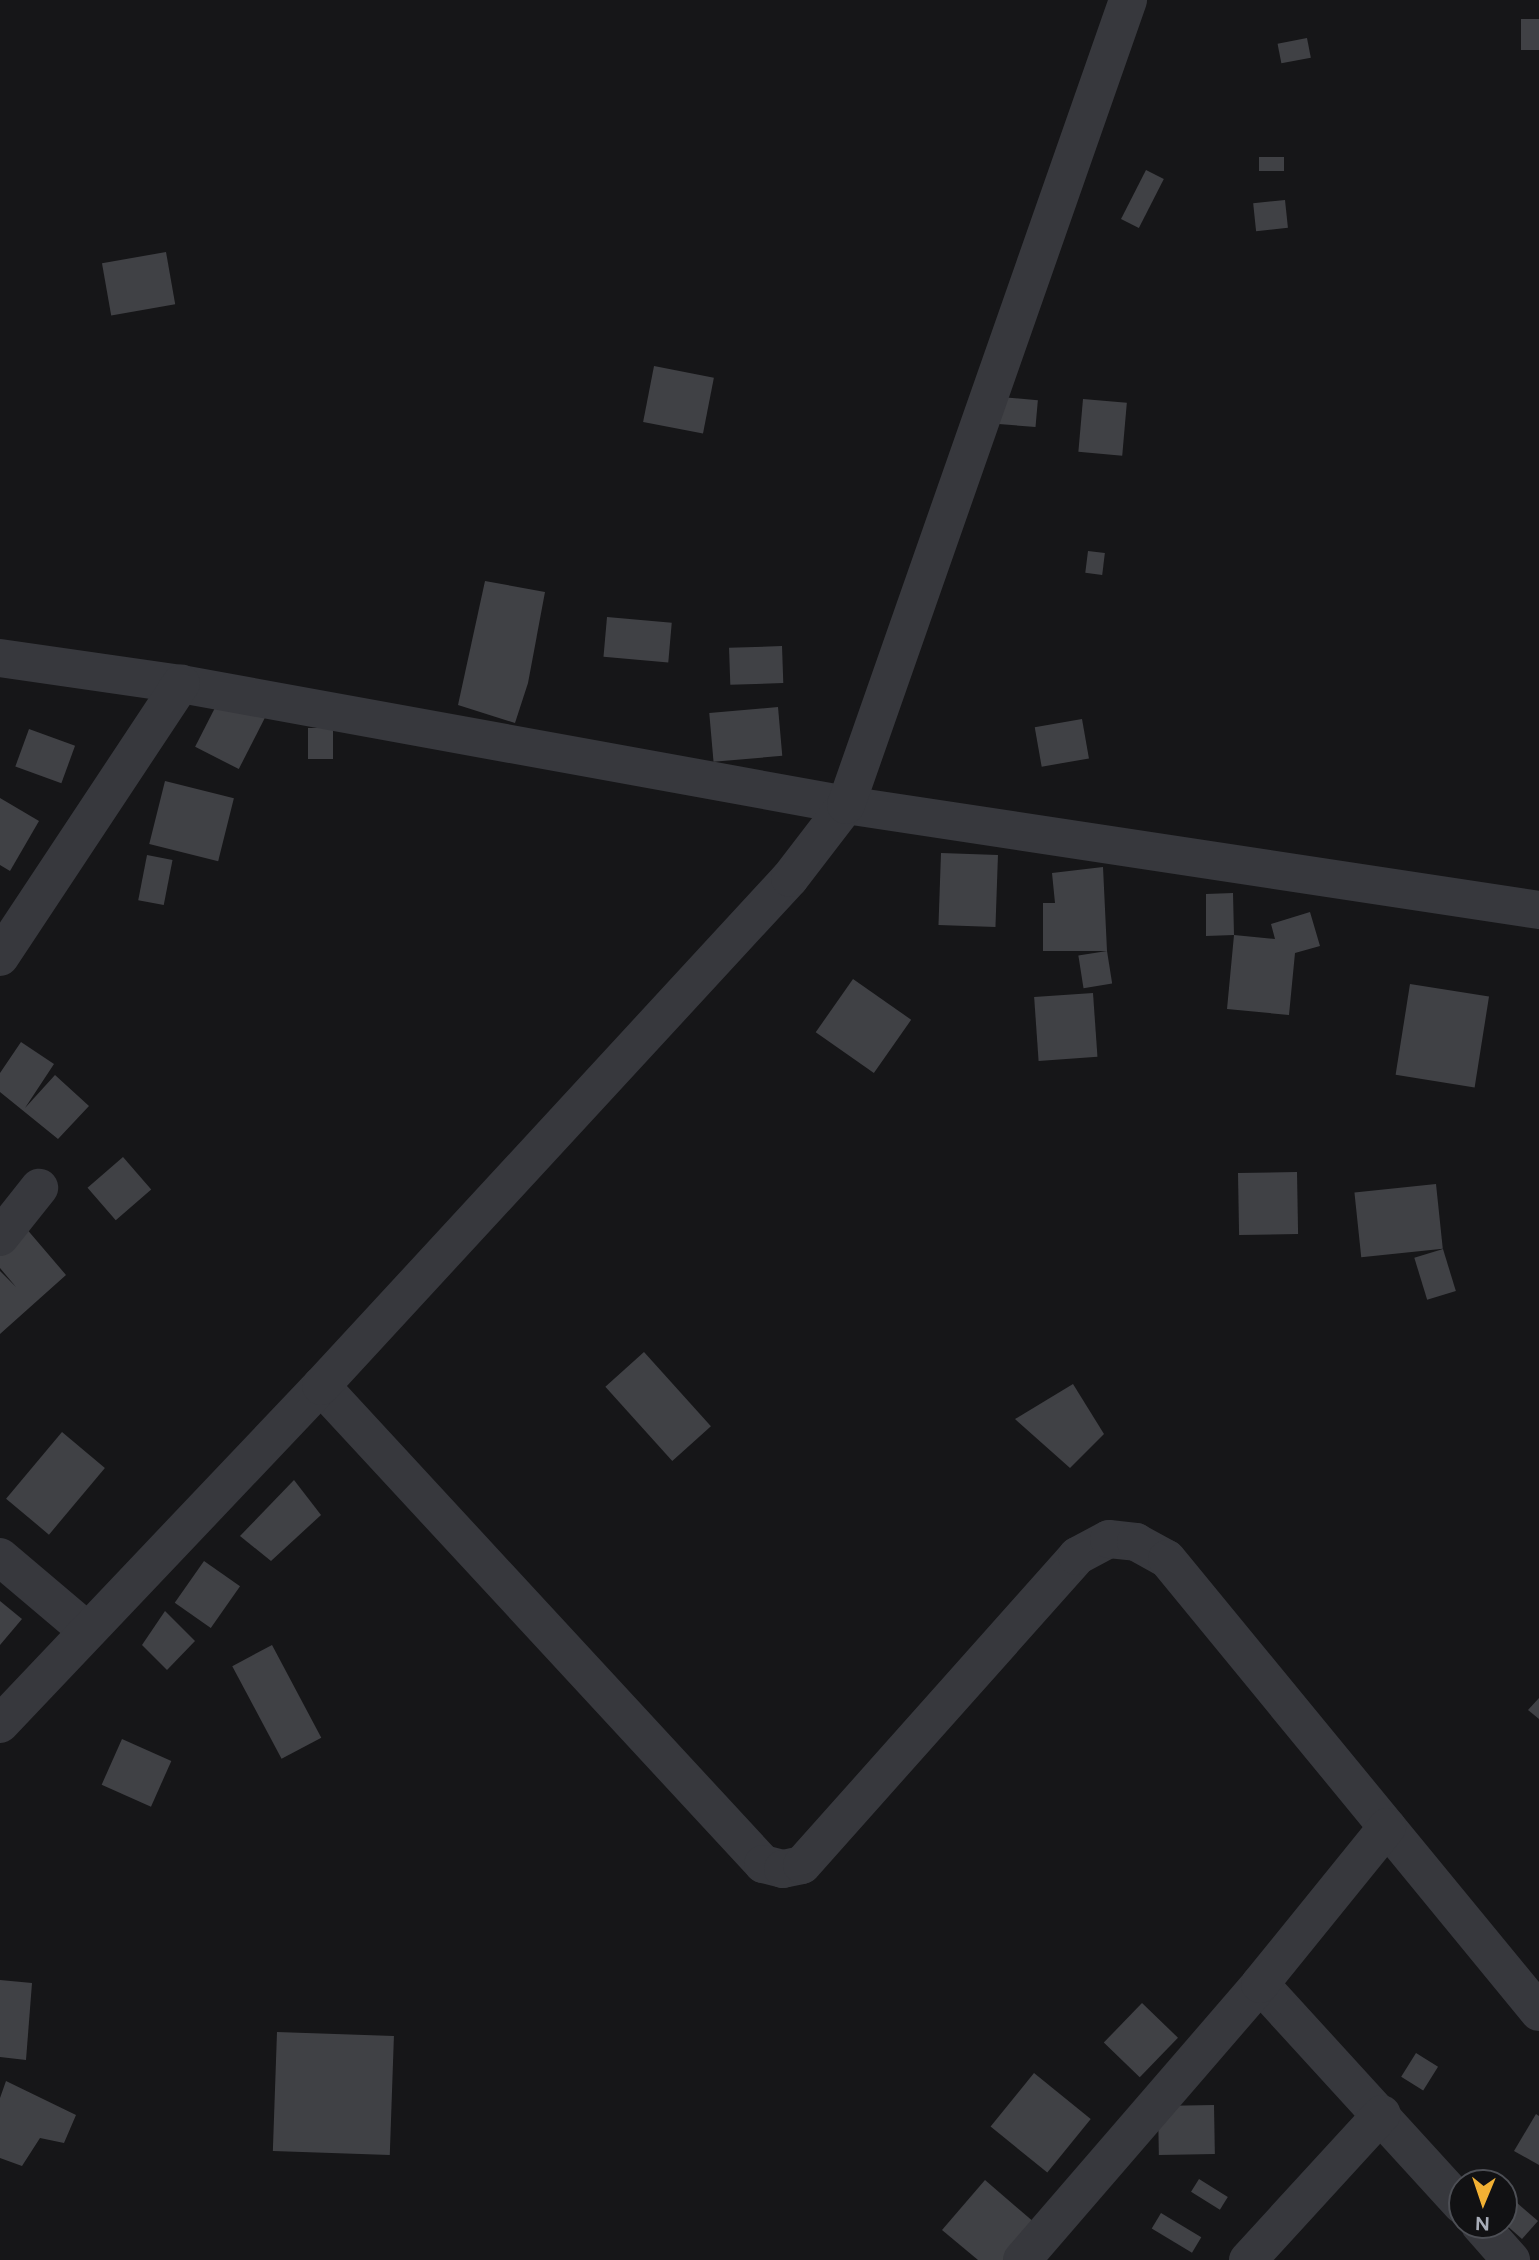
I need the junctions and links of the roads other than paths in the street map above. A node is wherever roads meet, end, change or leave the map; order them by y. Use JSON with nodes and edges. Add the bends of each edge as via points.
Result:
{"nodes":[{"id":1,"x":1128,"y":0,"type":"edge"},
{"id":2,"x":0,"y":658,"type":"edge"},
{"id":3,"x":181,"y":684,"type":"junction"},
{"id":4,"x":846,"y":805,"type":"junction"},
{"id":5,"x":1539,"y":910,"type":"edge"},
{"id":6,"x":0,"y":957,"type":"edge"},
{"id":7,"x":39,"y":1188,"type":"dead end"},
{"id":8,"x":0,"y":1237,"type":"edge"},
{"id":9,"x":321,"y":1386,"type":"junction"},
{"id":10,"x":0,"y":1557,"type":"edge"},
{"id":11,"x":86,"y":1630,"type":"junction"},
{"id":12,"x":0,"y":1724,"type":"edge"},
{"id":13,"x":1387,"y":1827,"type":"junction"},
{"id":14,"x":1260,"y":1984,"type":"junction"},
{"id":15,"x":1539,"y":2012,"type":"edge"},
{"id":16,"x":1382,"y":2114,"type":"junction"},
{"id":17,"x":1448,"y":2189,"type":"edge"},
{"id":18,"x":1492,"y":2239,"type":"edge"},
{"id":19,"x":1022,"y":2260,"type":"edge"},
{"id":20,"x":1248,"y":2260,"type":"edge"},
{"id":21,"x":1511,"y":2260,"type":"edge"}],
"edges":[{"from":1,"to":4,"type":"street"},
{"from":2,"to":3,"type":"street"},
{"from":3,"to":4,"type":"street"},
{"from":3,"to":6,"type":"street"},
{"from":4,"to":5,"type":"street"},
{"from":4,"to":9,"type":"street","via":[[790,878]]},
{"from":7,"to":8,"type":"street"},
{"from":9,"to":11,"type":"street"},
{"from":9,"to":13,"type":"street","via":[[763,1864],[783,1869],[802,1865],[1077,1556],[1109,1539],[1136,1542],[1167,1559]]},
{"from":10,"to":11,"type":"street"},
{"from":11,"to":12,"type":"street"},
{"from":13,"to":14,"type":"street"},
{"from":13,"to":15,"type":"street"},
{"from":14,"to":16,"type":"street"},
{"from":14,"to":19,"type":"street"},
{"from":16,"to":17,"type":"street"},
{"from":16,"to":20,"type":"street"},
{"from":18,"to":21,"type":"street"}]}
